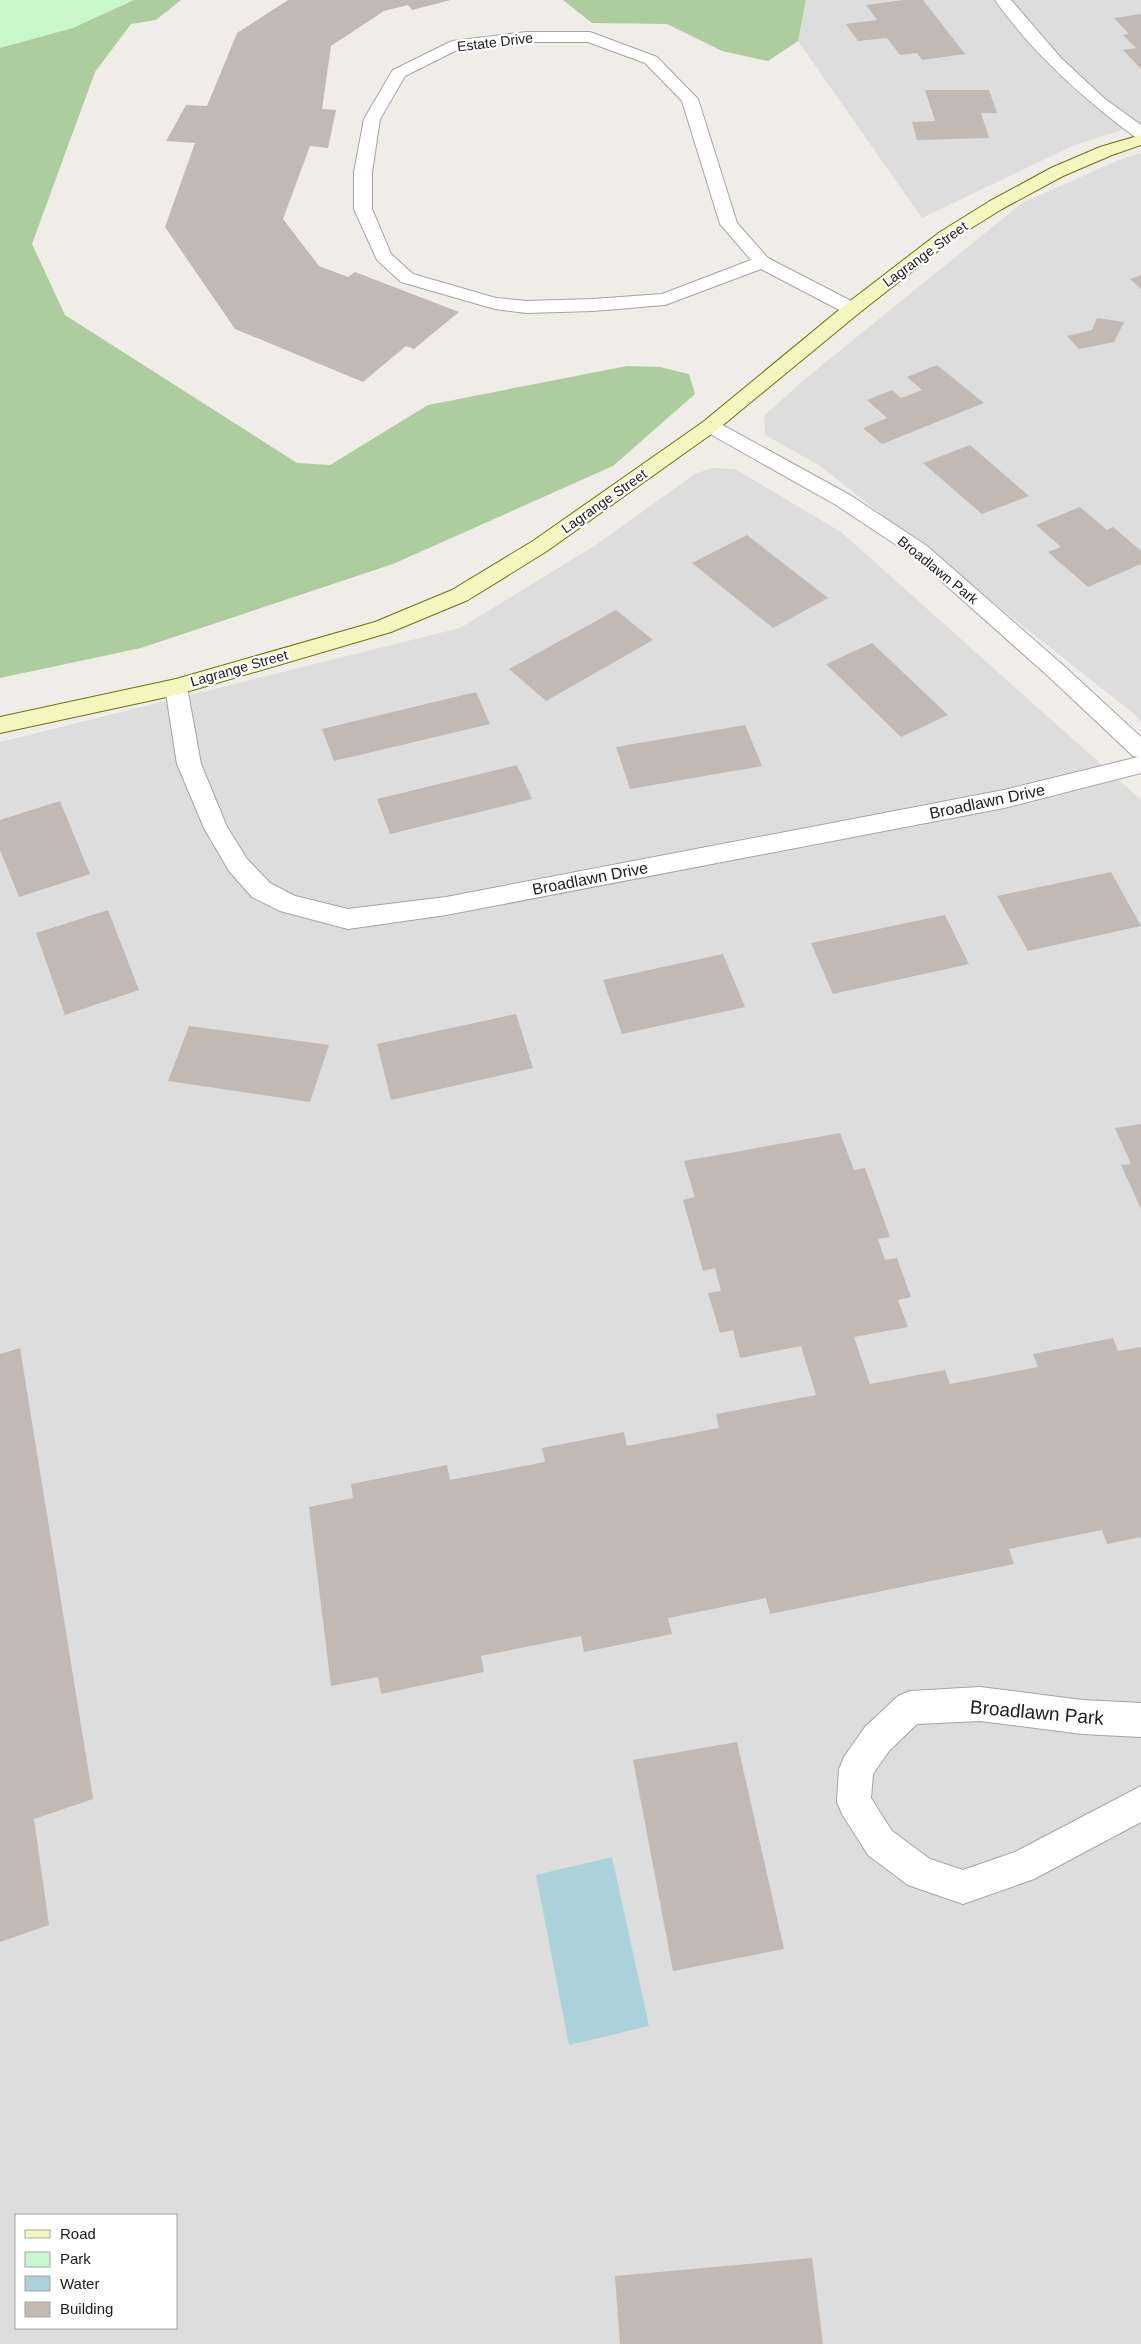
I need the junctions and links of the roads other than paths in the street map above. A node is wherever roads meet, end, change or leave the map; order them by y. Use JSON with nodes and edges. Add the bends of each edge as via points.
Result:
{"nodes":[{"id":1,"x":1003,"y":0,"type":"edge"},
{"id":2,"x":1141,"y":133,"type":"edge"},
{"id":3,"x":1141,"y":140,"type":"edge"},
{"id":4,"x":762,"y":262,"type":"junction"},
{"id":5,"x":852,"y":309,"type":"junction"},
{"id":6,"x":710,"y":426,"type":"junction"},
{"id":7,"x":176,"y":687,"type":"junction"},
{"id":8,"x":0,"y":725,"type":"edge"},
{"id":9,"x":1141,"y":750,"type":"edge"},
{"id":10,"x":1141,"y":765,"type":"edge"},
{"id":11,"x":1141,"y":1720,"type":"edge"},
{"id":12,"x":1141,"y":1803,"type":"edge"}],
"edges":[{"from":1,"to":2,"type":"street","via":[[1055,62],[1099,102]]},
{"from":3,"to":5,"type":"main road","name":"Lagrange Street","via":[[1057,172],[996,205],[925,252]]},
{"from":4,"to":4,"type":"street","name":"Estate Drive","via":[[665,299],[593,305],[527,307],[495,304],[407,278],[383,256],[363,209],[363,172],[372,119],[399,73],[458,44],[526,37],[590,37],[651,60],[690,99],[729,224]]},
{"from":4,"to":5,"type":"street","name":"Estate Drive"},
{"from":5,"to":6,"type":"main road","name":"Lagrange Street"},
{"from":6,"to":7,"type":"main road","name":"Lagrange Street","via":[[540,546],[460,595],[382,627]]},
{"from":6,"to":9,"type":"street","name":"Broadlawn Park","via":[[843,500],[920,551]]},
{"from":7,"to":8,"type":"main road","name":"Lagrange Street"},
{"from":7,"to":10,"type":"street","name":"Broadlawn Drive","via":[[189,764],[216,828],[238,865],[261,890],[289,904],[348,919],[446,906],[1004,799]]},
{"from":11,"to":12,"type":"street","name":"Broadlawn Park","via":[[1082,1717],[980,1704],[910,1708],[877,1739],[856,1769],[854,1802],[880,1843],[920,1873],[963,1887],[1022,1867]]}]}
